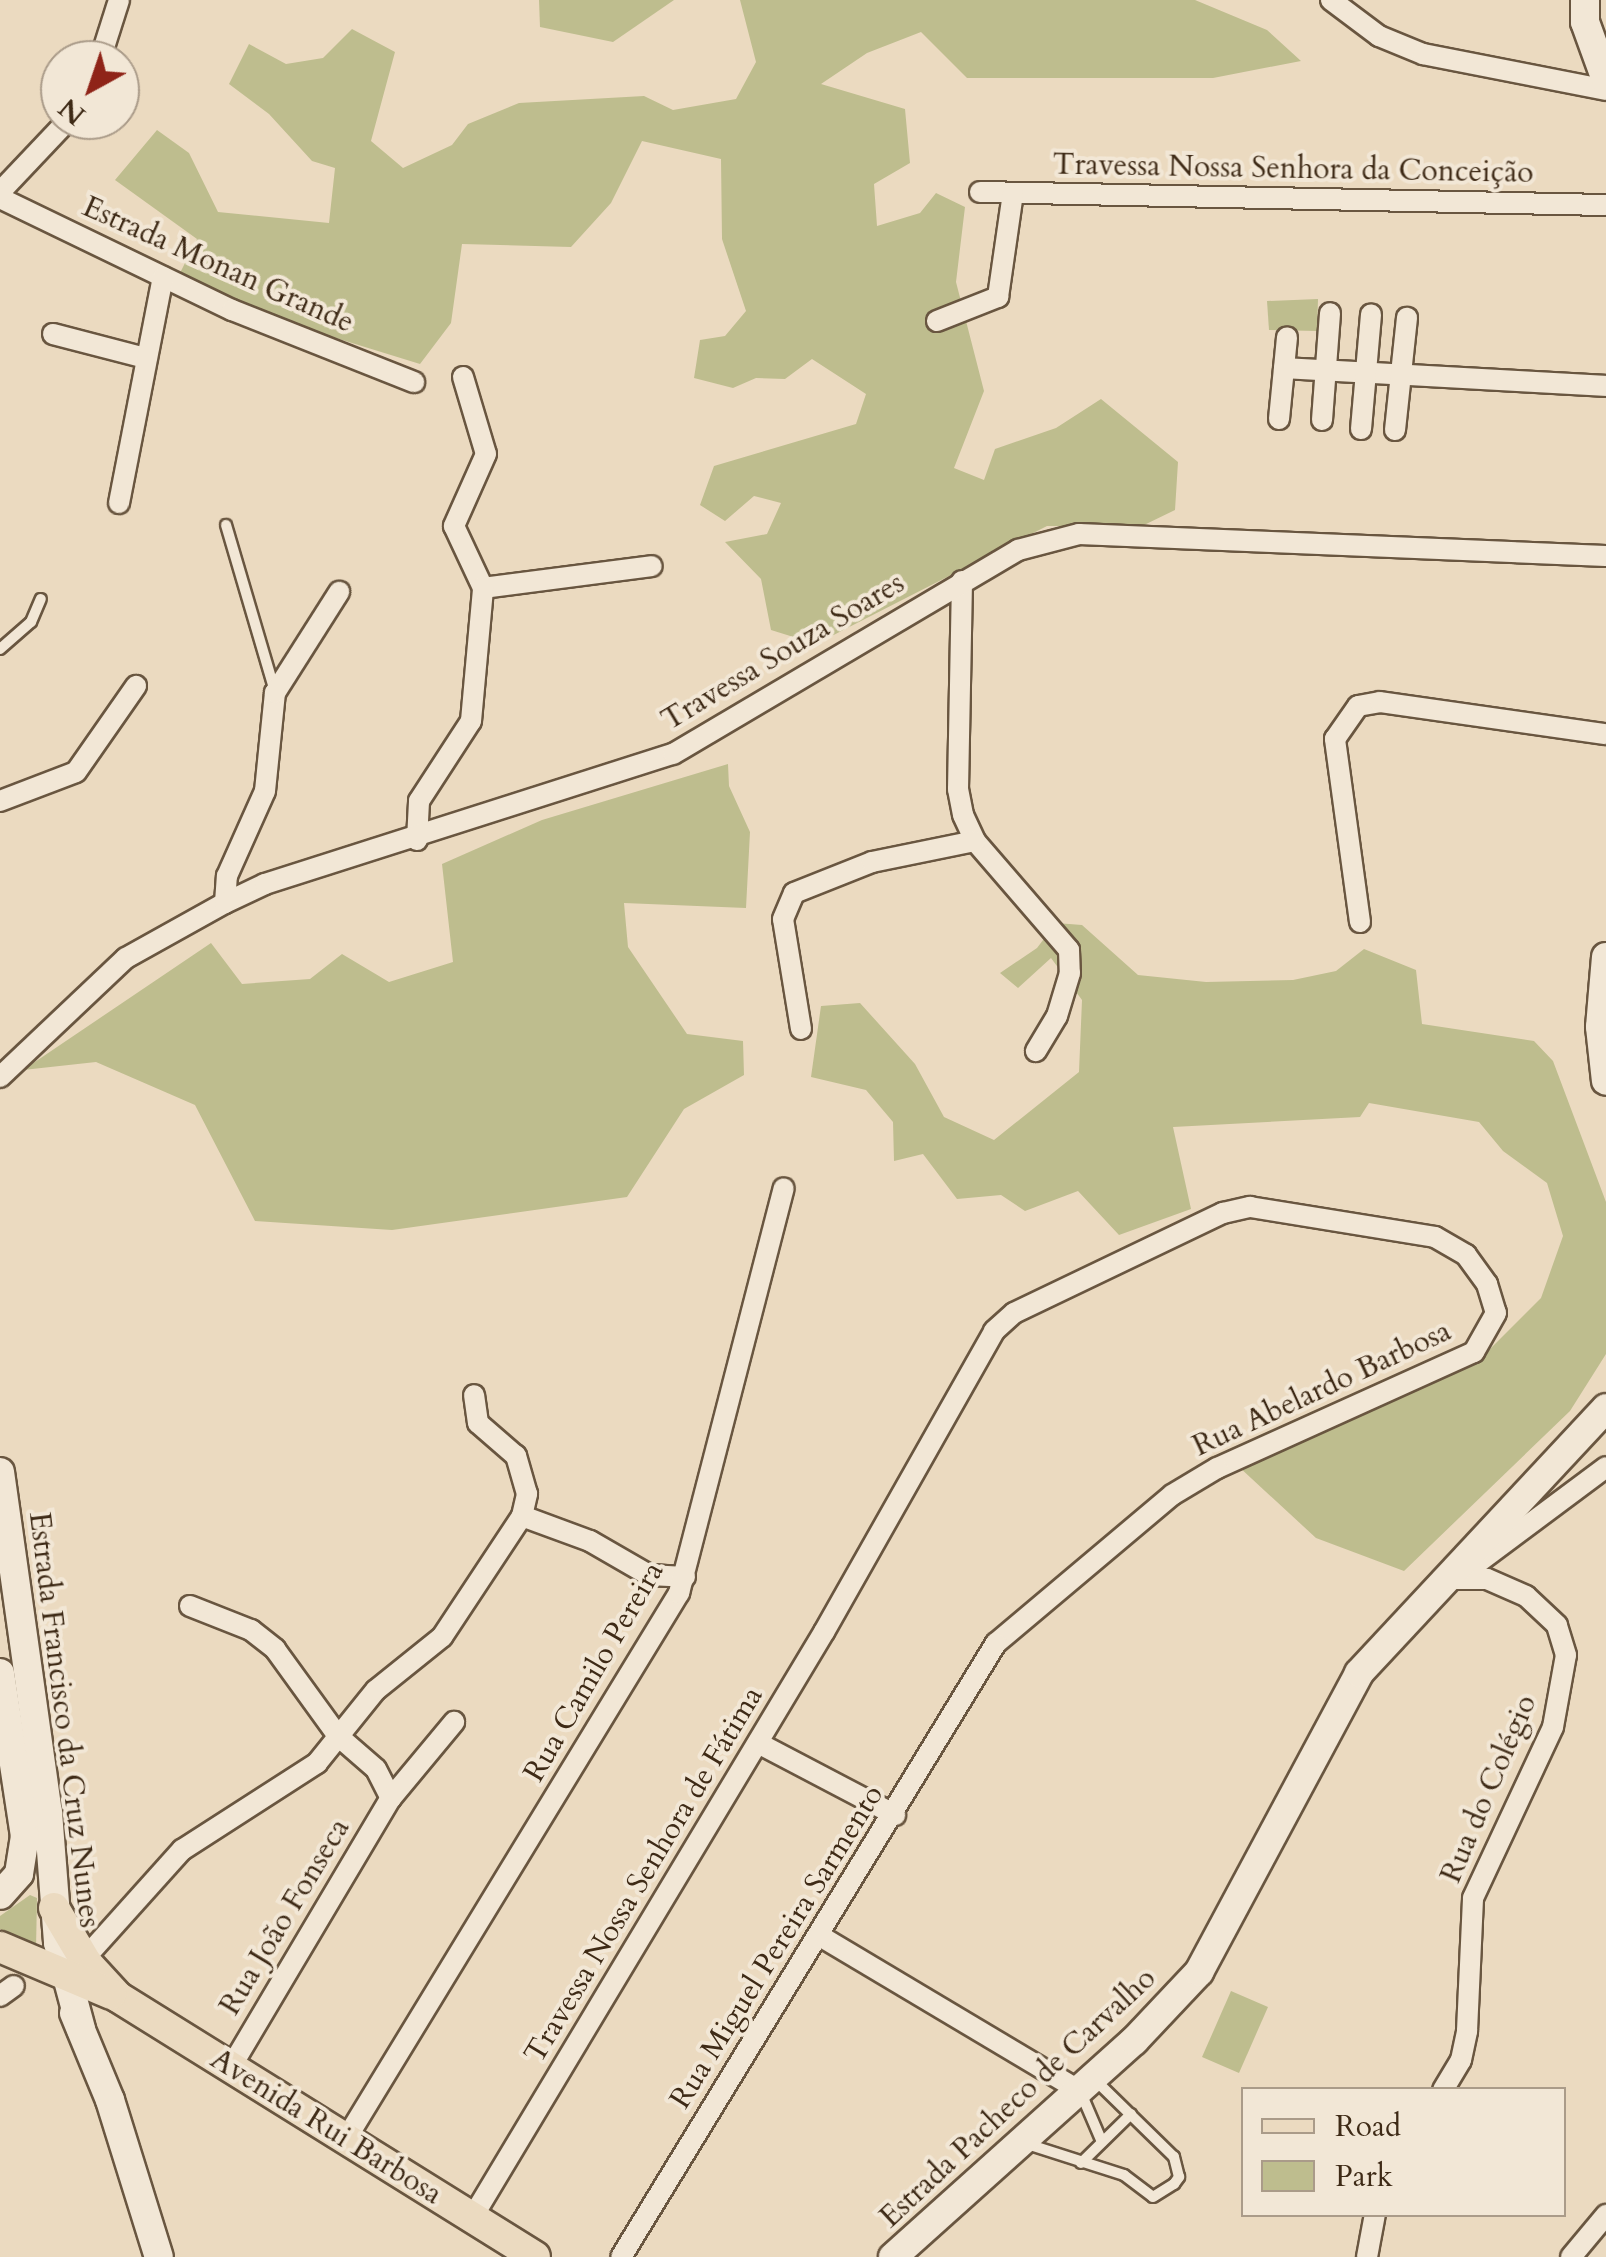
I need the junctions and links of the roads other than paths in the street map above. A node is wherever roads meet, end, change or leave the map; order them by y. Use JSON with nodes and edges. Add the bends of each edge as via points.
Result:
{"nodes":[{"id":1,"x":119,"y":0,"type":"edge"},
{"id":2,"x":1330,"y":0,"type":"edge"},
{"id":3,"x":1585,"y":0,"type":"edge"},
{"id":4,"x":106,"y":40,"type":"edge"},
{"id":5,"x":1606,"y":80,"type":"edge"},
{"id":6,"x":1606,"y":90,"type":"edge"},
{"id":7,"x":50,"y":140,"type":"edge"},
{"id":8,"x":980,"y":192,"type":"dead end"},
{"id":9,"x":1014,"y":193,"type":"junction"},
{"id":10,"x":0,"y":195,"type":"edge"},
{"id":11,"x":1606,"y":205,"type":"edge"},
{"id":12,"x":163,"y":277,"type":"junction"},
{"id":13,"x":1330,"y":313,"type":"dead end"},
{"id":14,"x":1371,"y":314,"type":"dead end"},
{"id":15,"x":1406,"y":318,"type":"dead end"},
{"id":16,"x":938,"y":321,"type":"dead end"},
{"id":17,"x":53,"y":334,"type":"dead end"},
{"id":18,"x":1287,"y":338,"type":"dead end"},
{"id":19,"x":145,"y":358,"type":"junction"},
{"id":20,"x":1284,"y":368,"type":"junction"},
{"id":21,"x":1325,"y":370,"type":"junction"},
{"id":22,"x":1366,"y":372,"type":"junction"},
{"id":23,"x":1401,"y":374,"type":"junction"},
{"id":24,"x":463,"y":377,"type":"dead end"},
{"id":25,"x":414,"y":382,"type":"dead end"},
{"id":26,"x":1606,"y":386,"type":"edge"},
{"id":27,"x":1279,"y":419,"type":"dead end"},
{"id":28,"x":1322,"y":420,"type":"dead end"},
{"id":29,"x":1360,"y":428,"type":"dead end"},
{"id":30,"x":1396,"y":430,"type":"dead end"},
{"id":31,"x":119,"y":502,"type":"dead end"},
{"id":32,"x":226,"y":524,"type":"dead end"},
{"id":33,"x":1606,"y":556,"type":"edge"},
{"id":34,"x":652,"y":566,"type":"dead end"},
{"id":35,"x":962,"y":581,"type":"junction"},
{"id":36,"x":483,"y":588,"type":"junction"},
{"id":37,"x":339,"y":592,"type":"dead end"},
{"id":38,"x":41,"y":599,"type":"dead end"},
{"id":39,"x":0,"y":649,"type":"edge"},
{"id":40,"x":136,"y":686,"type":"dead end"},
{"id":41,"x":275,"y":693,"type":"junction"},
{"id":42,"x":1606,"y":734,"type":"edge"},
{"id":43,"x":0,"y":801,"type":"edge"},
{"id":44,"x":417,"y":840,"type":"junction"},
{"id":45,"x":974,"y":841,"type":"junction"},
{"id":46,"x":225,"y":904,"type":"junction"},
{"id":47,"x":1360,"y":922,"type":"dead end"},
{"id":48,"x":1606,"y":957,"type":"edge"},
{"id":49,"x":801,"y":1029,"type":"dead end"},
{"id":50,"x":1036,"y":1050,"type":"dead end"},
{"id":51,"x":0,"y":1077,"type":"edge"},
{"id":52,"x":1606,"y":1081,"type":"edge"},
{"id":53,"x":784,"y":1188,"type":"dead end"},
{"id":54,"x":474,"y":1394,"type":"dead end"},
{"id":55,"x":1606,"y":1408,"type":"edge"},
{"id":56,"x":1606,"y":1452,"type":"edge"},
{"id":57,"x":1598,"y":1470,"type":"edge"},
{"id":58,"x":0,"y":1472,"type":"edge"},
{"id":59,"x":522,"y":1516,"type":"junction"},
{"id":60,"x":863,"y":1560,"type":"joint"},
{"id":61,"x":685,"y":1577,"type":"junction"},
{"id":62,"x":1456,"y":1579,"type":"junction"},
{"id":63,"x":1422,"y":1601,"type":"junction"},
{"id":64,"x":190,"y":1606,"type":"dead end"},
{"id":65,"x":979,"y":1664,"type":"joint"},
{"id":66,"x":0,"y":1673,"type":"edge"},
{"id":67,"x":454,"y":1722,"type":"dead end"},
{"id":68,"x":338,"y":1736,"type":"junction"},
{"id":69,"x":758,"y":1743,"type":"junction"},
{"id":70,"x":391,"y":1798,"type":"junction"},
{"id":71,"x":895,"y":1815,"type":"junction"},
{"id":72,"x":0,"y":1895,"type":"edge"},
{"id":73,"x":54,"y":1908,"type":"joint"},
{"id":74,"x":820,"y":1936,"type":"junction"},
{"id":75,"x":75,"y":1969,"type":"junction"},
{"id":76,"x":10,"y":1973,"type":"edge"},
{"id":77,"x":80,"y":2029,"type":"junction"},
{"id":78,"x":231,"y":2067,"type":"junction"},
{"id":79,"x":1087,"y":2085,"type":"junction"},
{"id":80,"x":1446,"y":2087,"type":"edge"},
{"id":81,"x":1131,"y":2114,"type":"junction"},
{"id":82,"x":346,"y":2139,"type":"junction"},
{"id":83,"x":1023,"y":2142,"type":"junction"},
{"id":84,"x":1102,"y":2142,"type":"junction"},
{"id":85,"x":1081,"y":2163,"type":"junction"},
{"id":86,"x":1606,"y":2216,"type":"edge"},
{"id":87,"x":1374,"y":2217,"type":"edge"},
{"id":88,"x":472,"y":2218,"type":"junction"},
{"id":89,"x":159,"y":2257,"type":"edge"},
{"id":90,"x":535,"y":2257,"type":"edge"},
{"id":91,"x":621,"y":2257,"type":"edge"},
{"id":92,"x":893,"y":2257,"type":"edge"},
{"id":93,"x":1367,"y":2257,"type":"edge"},
{"id":94,"x":1571,"y":2257,"type":"edge"}],
"edges":[{"from":1,"to":4,"type":"street"},
{"from":2,"to":6,"type":"street","via":[[1379,36],[1423,54]]},
{"from":3,"to":5,"type":"main road","via":[[1584,22]]},
{"from":7,"to":10,"type":"street"},
{"from":8,"to":9,"type":"street","name":"Travessa Nossa Senhora da Conceição"},
{"from":9,"to":11,"type":"street","name":"Travessa Nossa Senhora da Conceição"},
{"from":9,"to":16,"type":"street","via":[[998,296]]},
{"from":10,"to":12,"type":"street","name":"Estrada Monan Grande"},
{"from":12,"to":19,"type":"street"},
{"from":12,"to":25,"type":"street","name":"Estrada Monan Grande"},
{"from":13,"to":21,"type":"street"},
{"from":14,"to":22,"type":"street"},
{"from":15,"to":23,"type":"street"},
{"from":17,"to":19,"type":"street"},
{"from":18,"to":20,"type":"street"},
{"from":19,"to":31,"type":"street"},
{"from":20,"to":21,"type":"street"},
{"from":20,"to":27,"type":"street"},
{"from":21,"to":22,"type":"street"},
{"from":21,"to":28,"type":"street"},
{"from":22,"to":23,"type":"street"},
{"from":22,"to":29,"type":"street"},
{"from":23,"to":26,"type":"street"},
{"from":23,"to":30,"type":"street"},
{"from":24,"to":36,"type":"street","via":[[486,454],[454,526]]},
{"from":32,"to":41,"type":"lane"},
{"from":33,"to":35,"type":"street","name":"Travessa Souza Soares","via":[[1078,534],[1018,550]]},
{"from":34,"to":36,"type":"street"},
{"from":35,"to":44,"type":"street","name":"Travessa Souza Soares","via":[[673,754]]},
{"from":35,"to":45,"type":"street","via":[[958,789]]},
{"from":36,"to":44,"type":"street","via":[[471,721],[418,801]]},
{"from":37,"to":41,"type":"street"},
{"from":38,"to":39,"type":"lane","via":[[31,622]]},
{"from":40,"to":43,"type":"street","via":[[76,772]]},
{"from":41,"to":46,"type":"street","via":[[265,790],[227,876]]},
{"from":42,"to":47,"type":"street","via":[[1380,702],[1358,706],[1335,738]]},
{"from":44,"to":46,"type":"street","name":"Travessa Souza Soares","via":[[265,884]]},
{"from":45,"to":49,"type":"street","via":[[872,862],[794,894],[784,919]]},
{"from":45,"to":50,"type":"street","via":[[1069,950],[1070,973],[1057,1016]]},
{"from":46,"to":51,"type":"street","name":"Travessa Souza Soares","via":[[126,958]]},
{"from":48,"to":52,"type":"main road","via":[[1600,1027]]},
{"from":53,"to":61,"type":"street","name":"Rua Camilo Pereira"},
{"from":54,"to":59,"type":"street","via":[[482,1430],[520,1464],[527,1494]]},
{"from":55,"to":63,"type":"main road","name":"Estrada Pacheco de Carvalho"},
{"from":56,"to":57,"type":"street"},
{"from":57,"to":62,"type":"street"},
{"from":58,"to":73,"type":"main road","name":"Estrada Francisco da Cruz Nunes","via":[[48,1812]]},
{"from":59,"to":61,"type":"street","via":[[590,1542],[649,1575]]},
{"from":59,"to":68,"type":"street","name":"Rua João Fonseca","via":[[430,1652],[376,1690]]},
{"from":60,"to":65,"type":"street","name":"Rua Abelardo Barbosa","via":[[978,1353],[1014,1314],[1250,1207],[1436,1238],[1466,1255],[1488,1284],[1496,1313],[1474,1352],[1217,1468],[1172,1495],[1016,1622]]},
{"from":60,"to":69,"type":"street","name":"Travessa Nossa Senhora de Fátima"},
{"from":61,"to":82,"type":"street","name":"Rua Camilo Pereira","via":[[656,1635]]},
{"from":62,"to":63,"type":"street"},
{"from":62,"to":80,"type":"street","name":"Rua do Colégio","via":[[1487,1579],[1526,1596],[1557,1625],[1566,1655],[1553,1727],[1473,1898],[1467,2031]]},
{"from":63,"to":79,"type":"main road","name":"Estrada Pacheco de Carvalho","via":[[1334,1713],[1286,1819],[1200,1972]]},
{"from":64,"to":68,"type":"street","via":[[251,1630],[275,1649]]},
{"from":65,"to":71,"type":"street","name":"Rua Miguel Pereira Sarmento"},
{"from":66,"to":72,"type":"main road","name":"Estrada Francisco da Cruz Nunes","via":[[25,1836],[18,1874]]},
{"from":67,"to":70,"type":"street","name":"Rua João Fonseca"},
{"from":68,"to":70,"type":"street","via":[[376,1769]]},
{"from":68,"to":75,"type":"street","name":"Rua João Fonseca","via":[[296,1780],[182,1850]]},
{"from":69,"to":71,"type":"street"},
{"from":69,"to":88,"type":"street","name":"Travessa Nossa Senhora de Fátima"},
{"from":70,"to":78,"type":"street","name":"Rua João Fonseca"},
{"from":71,"to":74,"type":"street","name":"Rua Miguel Pereira Sarmento"},
{"from":73,"to":75,"type":"main road"},
{"from":74,"to":79,"type":"street"},
{"from":74,"to":91,"type":"street","name":"Rua Miguel Pereira Sarmento"},
{"from":75,"to":76,"type":"main road","name":"Avenida Rui Barbosa"},
{"from":75,"to":77,"type":"main road"},
{"from":75,"to":78,"type":"main road","name":"Avenida Rui Barbosa"},
{"from":76,"to":77,"type":"main road","via":[[64,1997]]},
{"from":77,"to":89,"type":"main road"},
{"from":78,"to":82,"type":"main road","name":"Avenida Rui Barbosa"},
{"from":79,"to":81,"type":"lane"},
{"from":79,"to":83,"type":"main road","name":"Estrada Pacheco de Carvalho"},
{"from":79,"to":84,"type":"lane"},
{"from":81,"to":84,"type":"lane"},
{"from":81,"to":85,"type":"lane","via":[[1174,2157],[1180,2176],[1174,2184],[1153,2197],[1124,2175]]},
{"from":82,"to":88,"type":"main road","name":"Avenida Rui Barbosa"},
{"from":83,"to":85,"type":"lane"},
{"from":83,"to":92,"type":"main road","name":"Estrada Pacheco de Carvalho"},
{"from":84,"to":85,"type":"lane"},
{"from":86,"to":94,"type":"street"},
{"from":87,"to":93,"type":"street"},
{"from":88,"to":90,"type":"main road","name":"Avenida Rui Barbosa"}]}
